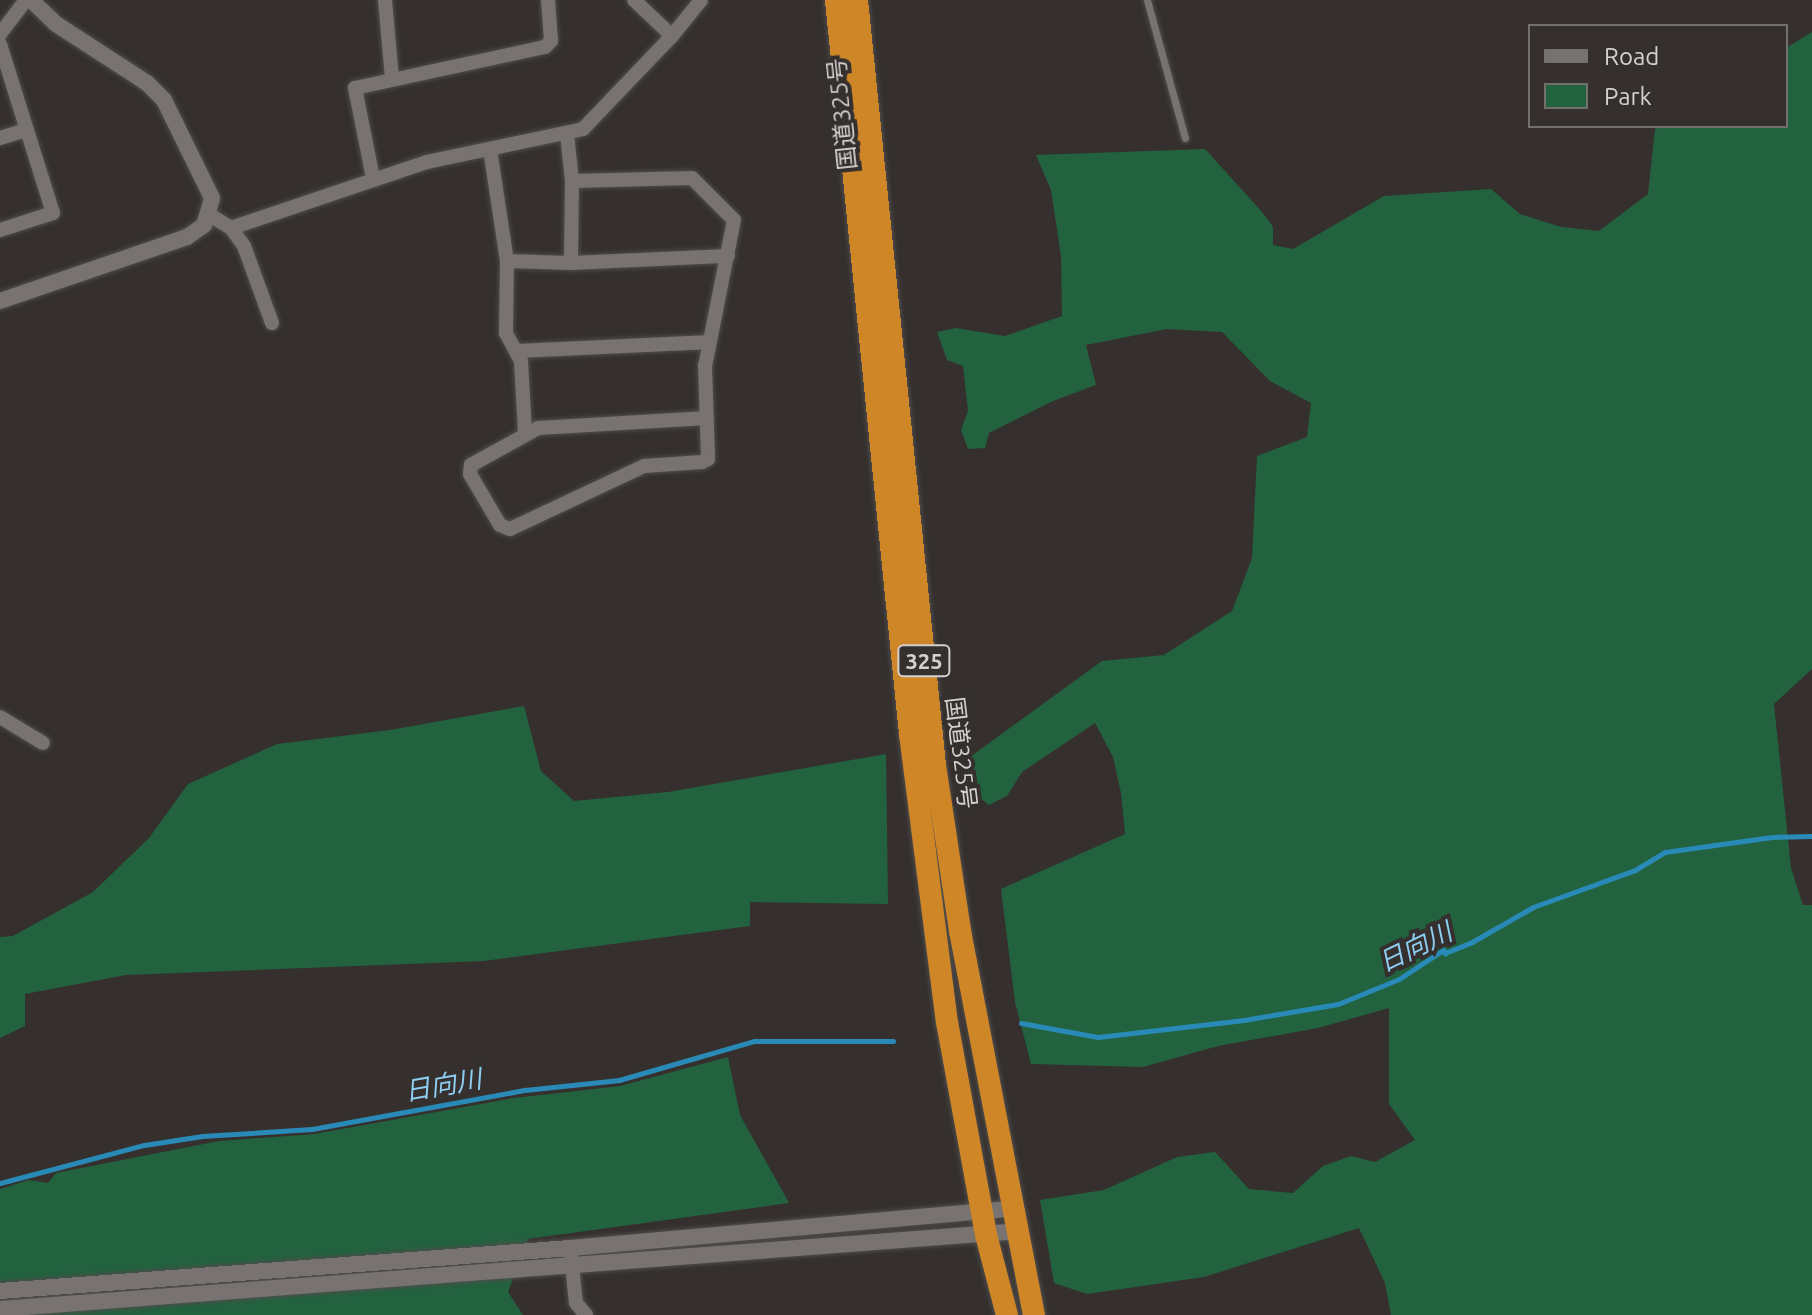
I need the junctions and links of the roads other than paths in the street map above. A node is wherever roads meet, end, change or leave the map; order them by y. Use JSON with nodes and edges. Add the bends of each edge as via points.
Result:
{"nodes":[{"id":1,"x":28,"y":0,"type":"edge"},
{"id":2,"x":385,"y":0,"type":"edge"},
{"id":3,"x":548,"y":0,"type":"edge"},
{"id":4,"x":634,"y":0,"type":"edge"},
{"id":5,"x":701,"y":0,"type":"edge"},
{"id":6,"x":836,"y":0,"type":"edge"},
{"id":7,"x":857,"y":0,"type":"edge"},
{"id":8,"x":1147,"y":0,"type":"edge"},
{"id":9,"x":0,"y":34,"type":"edge"},
{"id":10,"x":672,"y":36,"type":"junction"},
{"id":11,"x":0,"y":44,"type":"edge"},
{"id":12,"x":392,"y":78,"type":"junction"},
{"id":13,"x":27,"y":130,"type":"junction"},
{"id":14,"x":567,"y":134,"type":"junction"},
{"id":15,"x":0,"y":138,"type":"edge"},
{"id":16,"x":1185,"y":138,"type":"dead end"},
{"id":17,"x":490,"y":149,"type":"junction"},
{"id":18,"x":373,"y":178,"type":"junction"},
{"id":19,"x":572,"y":181,"type":"junction"},
{"id":20,"x":210,"y":215,"type":"junction"},
{"id":21,"x":231,"y":228,"type":"junction"},
{"id":22,"x":0,"y":230,"type":"edge"},
{"id":23,"x":728,"y":256,"type":"junction"},
{"id":24,"x":507,"y":261,"type":"junction"},
{"id":25,"x":571,"y":263,"type":"junction"},
{"id":26,"x":0,"y":301,"type":"edge"},
{"id":27,"x":272,"y":323,"type":"dead end"},
{"id":28,"x":709,"y":342,"type":"junction"},
{"id":29,"x":519,"y":351,"type":"junction"},
{"id":30,"x":707,"y":418,"type":"junction"},
{"id":31,"x":525,"y":433,"type":"junction"},
{"id":32,"x":0,"y":717,"type":"edge"},
{"id":33,"x":43,"y":743,"type":"dead end"},
{"id":34,"x":1014,"y":1208,"type":"junction"},
{"id":35,"x":984,"y":1224,"type":"junction"},
{"id":36,"x":1019,"y":1231,"type":"junction"},
{"id":37,"x":570,"y":1248,"type":"junction"},
{"id":38,"x":572,"y":1266,"type":"junction"},
{"id":39,"x":0,"y":1291,"type":"edge"},
{"id":40,"x":0,"y":1309,"type":"edge"},
{"id":41,"x":586,"y":1315,"type":"edge"},
{"id":42,"x":1007,"y":1315,"type":"edge"},
{"id":43,"x":1034,"y":1315,"type":"edge"}],
"edges":[{"from":1,"to":9,"type":"street"},
{"from":1,"to":20,"type":"street","via":[[164,100],[212,198]]},
{"from":2,"to":12,"type":"street"},
{"from":3,"to":12,"type":"street","via":[[551,41],[545,47]]},
{"from":4,"to":10,"type":"street"},
{"from":5,"to":10,"type":"street"},
{"from":6,"to":35,"type":"highway","name":"国道325号","number":"325","via":[[912,750],[947,1022]]},
{"from":7,"to":34,"type":"highway","name":"国道325号","number":"325","via":[[935,765],[960,931]]},
{"from":8,"to":16,"type":"lane"},
{"from":10,"to":14,"type":"street","via":[[596,119]]},
{"from":11,"to":13,"type":"street"},
{"from":12,"to":18,"type":"street","via":[[360,85],[354,92]]},
{"from":13,"to":15,"type":"street"},
{"from":13,"to":22,"type":"street","via":[[53,213]]},
{"from":14,"to":17,"type":"street"},
{"from":14,"to":19,"type":"street"},
{"from":17,"to":18,"type":"street"},
{"from":17,"to":24,"type":"street"},
{"from":18,"to":21,"type":"street"},
{"from":19,"to":23,"type":"street","via":[[692,178],[734,220]]},
{"from":19,"to":25,"type":"street"},
{"from":20,"to":21,"type":"street"},
{"from":20,"to":26,"type":"street","via":[[187,237]]},
{"from":21,"to":27,"type":"street","via":[[244,246]]},
{"from":23,"to":25,"type":"street"},
{"from":23,"to":28,"type":"street"},
{"from":24,"to":25,"type":"street"},
{"from":24,"to":29,"type":"street","via":[[506,333]]},
{"from":28,"to":29,"type":"street"},
{"from":28,"to":30,"type":"street"},
{"from":29,"to":31,"type":"street"},
{"from":30,"to":31,"type":"street","via":[[543,427]]},
{"from":30,"to":31,"type":"street","via":[[706,461],[644,466],[504,529],[469,469]]},
{"from":32,"to":33,"type":"street"},
{"from":34,"to":35,"type":"street"},
{"from":34,"to":36,"type":"highway","name":"国道325号","number":"325"},
{"from":35,"to":36,"type":"street"},
{"from":35,"to":37,"type":"street"},
{"from":35,"to":38,"type":"street"},
{"from":35,"to":42,"type":"highway","name":"国道325号","number":"325"},
{"from":36,"to":43,"type":"highway","name":"国道325号","number":"325"},
{"from":37,"to":38,"type":"street"},
{"from":37,"to":39,"type":"street"},
{"from":38,"to":40,"type":"street"},
{"from":38,"to":41,"type":"street","via":[[576,1303]]}]}
